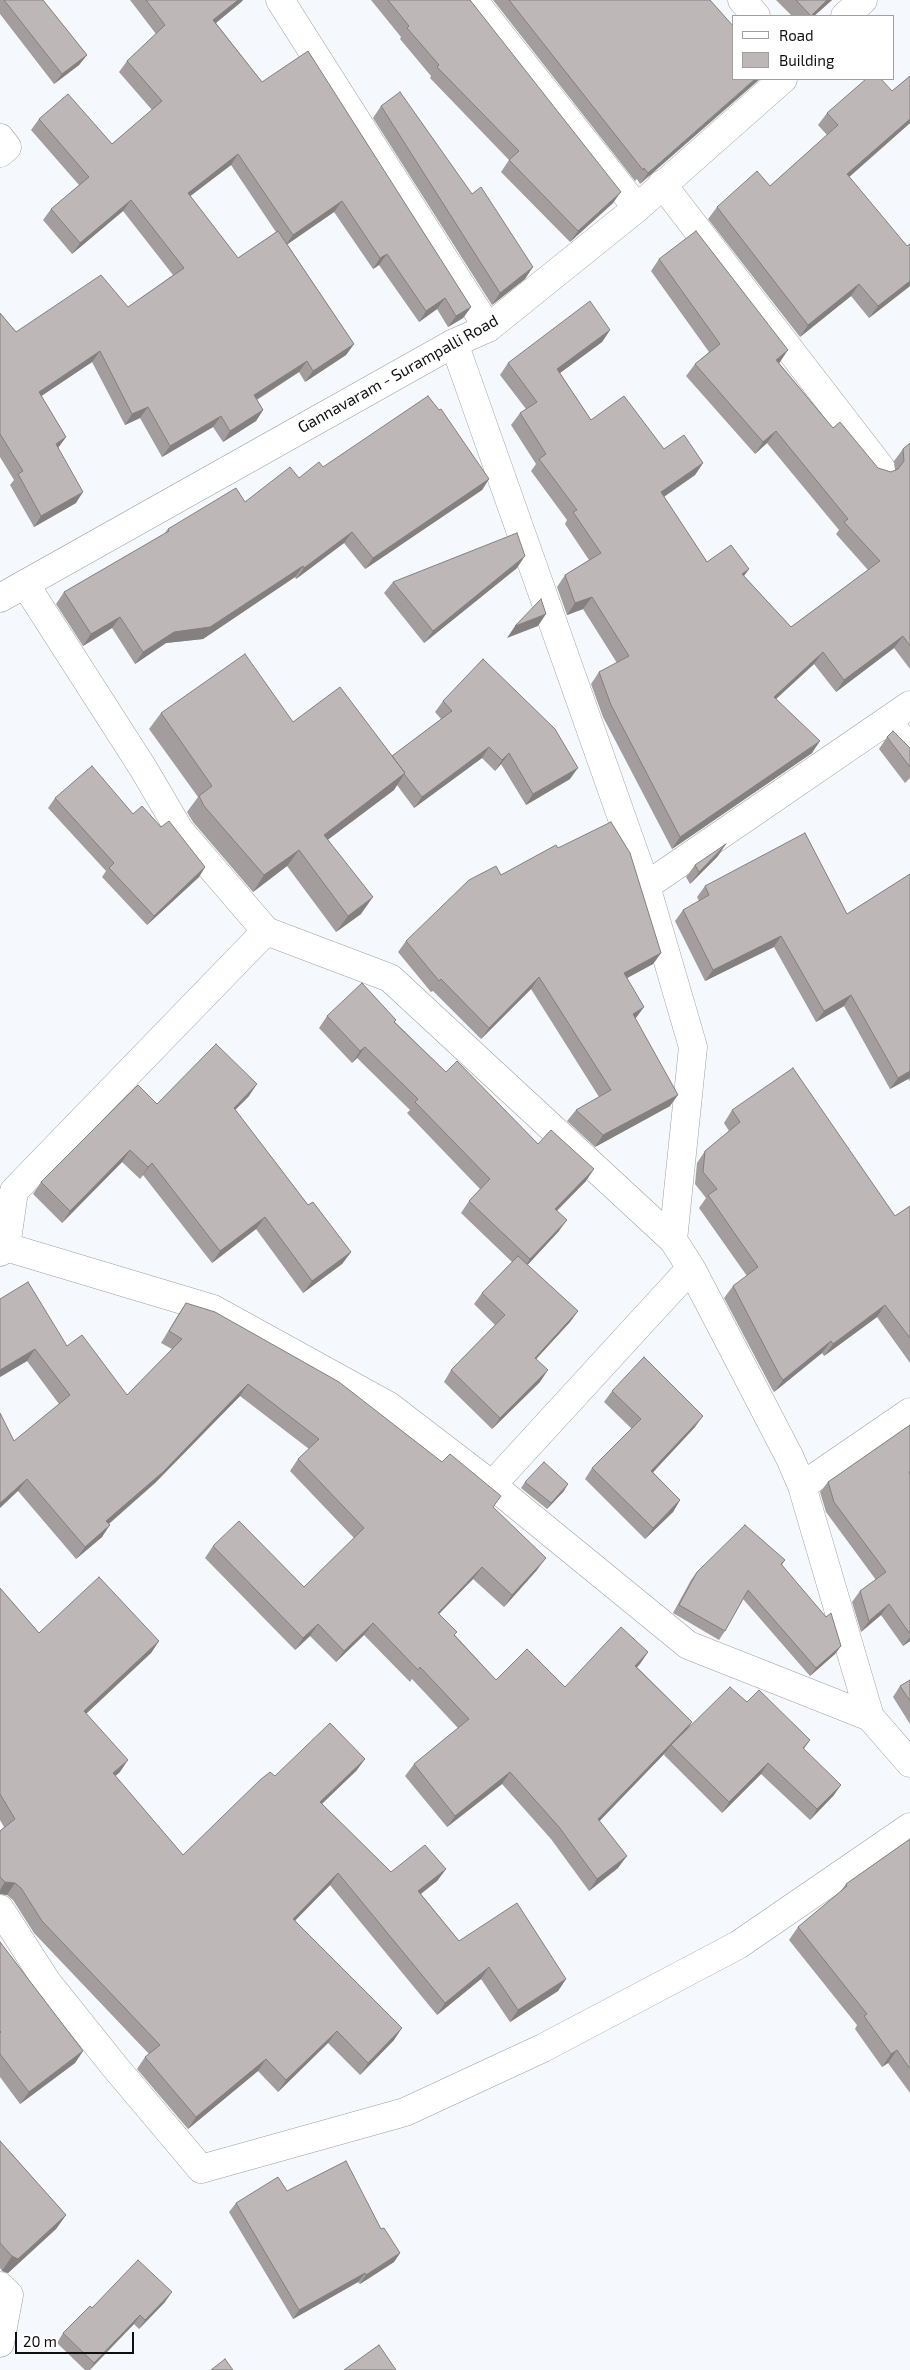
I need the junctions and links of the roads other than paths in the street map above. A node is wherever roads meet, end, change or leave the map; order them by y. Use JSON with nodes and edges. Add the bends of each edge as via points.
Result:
{"nodes":[{"id":1,"x":280,"y":0,"type":"edge"},
{"id":2,"x":473,"y":0,"type":"edge"},
{"id":3,"x":742,"y":0,"type":"edge"},
{"id":4,"x":862,"y":0,"type":"edge"},
{"id":5,"x":755,"y":15,"type":"edge"},
{"id":6,"x":846,"y":15,"type":"edge"},
{"id":7,"x":782,"y":80,"type":"edge"},
{"id":8,"x":0,"y":138,"type":"edge"},
{"id":9,"x":0,"y":153,"type":"edge"},
{"id":10,"x":662,"y":184,"type":"junction"},
{"id":11,"x":636,"y":208,"type":"junction"},
{"id":12,"x":488,"y":328,"type":"junction"},
{"id":13,"x":454,"y":343,"type":"junction"},
{"id":14,"x":881,"y":468,"type":"edge"},
{"id":15,"x":25,"y":584,"type":"junction"},
{"id":16,"x":0,"y":598,"type":"edge"},
{"id":17,"x":910,"y":705,"type":"edge"},
{"id":18,"x":887,"y":722,"type":"junction"},
{"id":19,"x":910,"y":748,"type":"edge"},
{"id":20,"x":646,"y":886,"type":"junction"},
{"id":21,"x":266,"y":931,"type":"junction"},
{"id":22,"x":673,"y":1240,"type":"junction"},
{"id":23,"x":3,"y":1250,"type":"edge"},
{"id":24,"x":691,"y":1268,"type":"junction"},
{"id":25,"x":910,"y":1412,"type":"edge"},
{"id":26,"x":492,"y":1485,"type":"junction"},
{"id":27,"x":802,"y":1486,"type":"junction"},
{"id":28,"x":870,"y":1717,"type":"junction"},
{"id":29,"x":910,"y":1763,"type":"edge"},
{"id":30,"x":910,"y":1827,"type":"edge"},
{"id":31,"x":0,"y":1909,"type":"edge"},
{"id":32,"x":0,"y":2286,"type":"edge"},
{"id":33,"x":0,"y":2343,"type":"edge"}],
"edges":[{"from":1,"to":12,"type":"street"},
{"from":2,"to":11,"type":"street"},
{"from":3,"to":5,"type":"street"},
{"from":4,"to":6,"type":"street"},
{"from":7,"to":10,"type":"street","name":"Gannavaram - Surampalli Road"},
{"from":8,"to":9,"type":"street","via":[[7,147]]},
{"from":10,"to":11,"type":"street","name":"Gannavaram - Surampalli Road"},
{"from":10,"to":14,"type":"street"},
{"from":11,"to":12,"type":"street","name":"Gannavaram - Surampalli Road"},
{"from":12,"to":13,"type":"street","name":"Gannavaram - Surampalli Road"},
{"from":13,"to":15,"type":"street","name":"Gannavaram - Surampalli Road"},
{"from":13,"to":20,"type":"street"},
{"from":15,"to":16,"type":"street","name":"Gannavaram - Surampalli Road"},
{"from":15,"to":21,"type":"street","via":[[180,830]]},
{"from":17,"to":18,"type":"street"},
{"from":18,"to":19,"type":"street"},
{"from":18,"to":20,"type":"street"},
{"from":20,"to":22,"type":"street","via":[[693,1047]]},
{"from":21,"to":22,"type":"street","via":[[390,978]]},
{"from":21,"to":23,"type":"street","via":[[14,1191]]},
{"from":22,"to":24,"type":"street"},
{"from":23,"to":26,"type":"street","via":[[214,1310],[389,1406]]},
{"from":24,"to":26,"type":"street"},
{"from":24,"to":27,"type":"street"},
{"from":25,"to":27,"type":"street"},
{"from":26,"to":28,"type":"street","via":[[688,1645]]},
{"from":27,"to":28,"type":"street"},
{"from":28,"to":29,"type":"street"},
{"from":30,"to":31,"type":"street","via":[[738,1945],[543,2048],[405,2112],[201,2169],[47,1982]]},
{"from":32,"to":33,"type":"street","via":[[9,2295]]}]}
